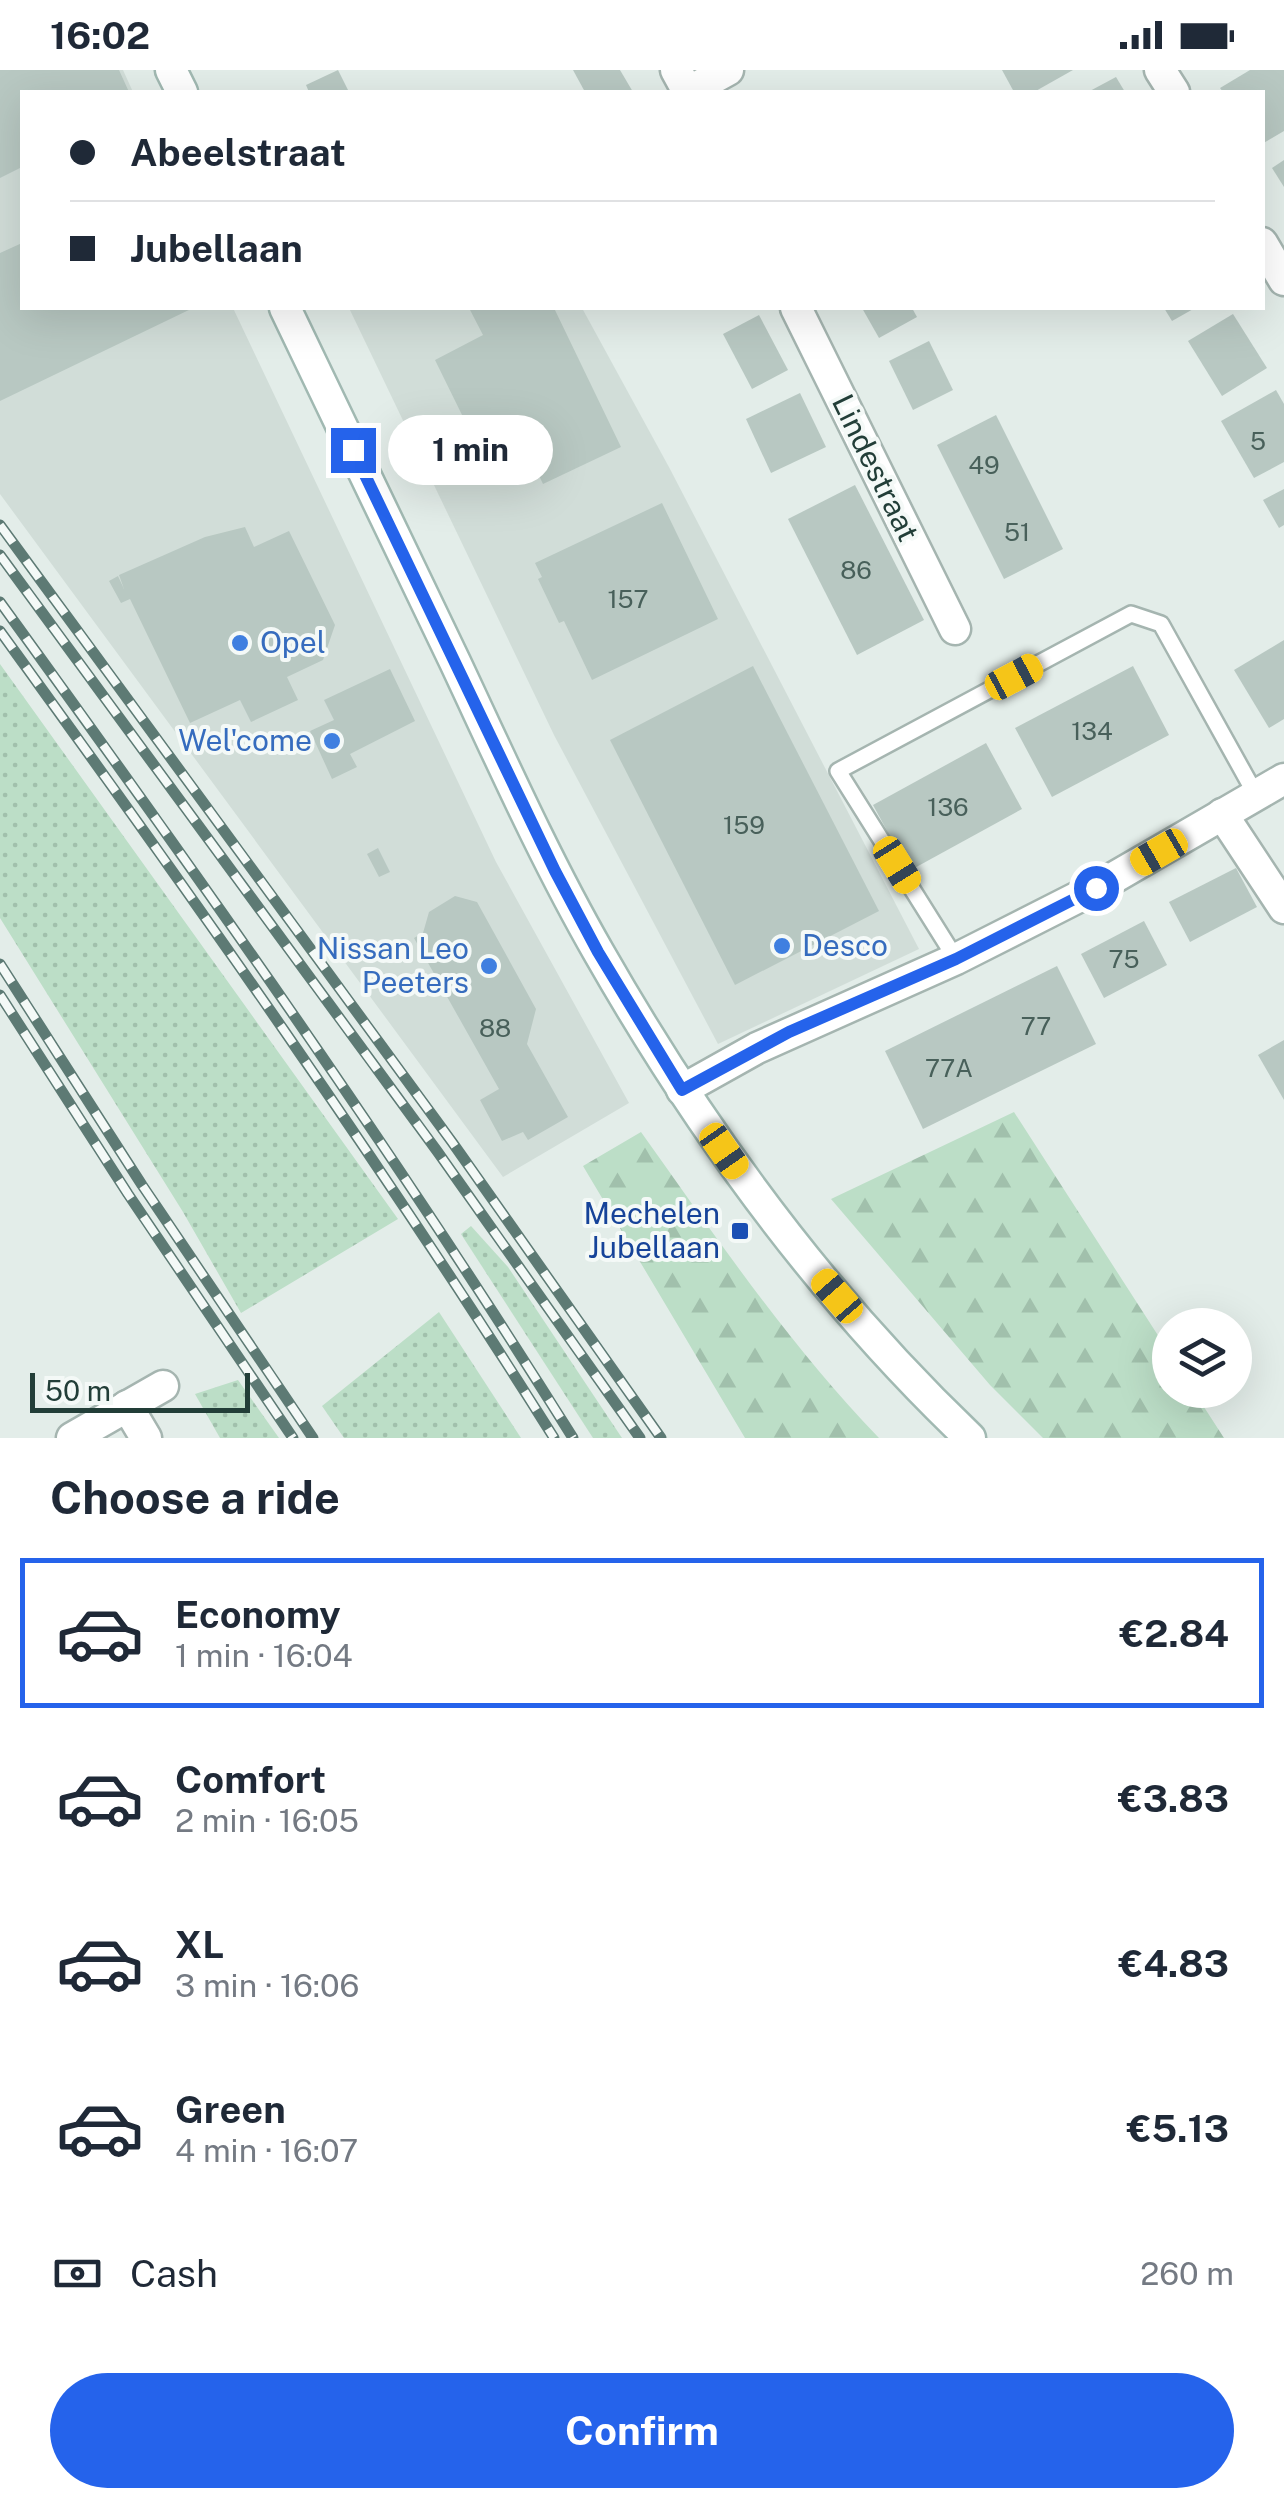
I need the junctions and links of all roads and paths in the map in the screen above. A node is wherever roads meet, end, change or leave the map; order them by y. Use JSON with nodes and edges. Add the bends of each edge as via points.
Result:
{"nodes":[{"id":1,"x":728,"y":70,"type":"edge"},
{"id":2,"x":692,"y":90,"type":"edge"},
{"id":3,"x":1265,"y":249,"type":"edge"},
{"id":4,"x":1284,"y":280,"type":"edge"},
{"id":5,"x":286,"y":310,"type":"edge"},
{"id":6,"x":797,"y":310,"type":"edge"},
{"id":7,"x":955,"y":630,"type":"dead end"},
{"id":8,"x":1284,"y":779,"type":"edge"},
{"id":9,"x":1256,"y":795,"type":"junction"},
{"id":10,"x":1222,"y":814,"type":"junction"},
{"id":11,"x":1284,"y":908,"type":"edge"},
{"id":12,"x":956,"y":959,"type":"junction"},
{"id":13,"x":682,"y":1090,"type":"junction"},
{"id":14,"x":164,"y":1386,"type":"dead end"},
{"id":15,"x":127,"y":1406,"type":"junction"},
{"id":16,"x":72,"y":1438,"type":"edge"},
{"id":17,"x":146,"y":1438,"type":"edge"},
{"id":18,"x":970,"y":1438,"type":"edge"}],
"edges":[{"from":1,"to":2,"type":"street"},
{"from":3,"to":4,"type":"street"},
{"from":5,"to":13,"type":"street","via":[[555,871]]},
{"from":6,"to":7,"type":"street","name":"Lindestraat"},
{"from":8,"to":9,"type":"street"},
{"from":9,"to":10,"type":"street"},
{"from":9,"to":12,"type":"lane","via":[[1162,624],[1131,614],[838,772]]},
{"from":10,"to":11,"type":"street"},
{"from":10,"to":12,"type":"street"},
{"from":12,"to":13,"type":"street","via":[[789,1032]]},
{"from":13,"to":18,"type":"street","via":[[812,1266]]},
{"from":14,"to":15,"type":"street"},
{"from":15,"to":16,"type":"street"},
{"from":15,"to":17,"type":"street"}]}
